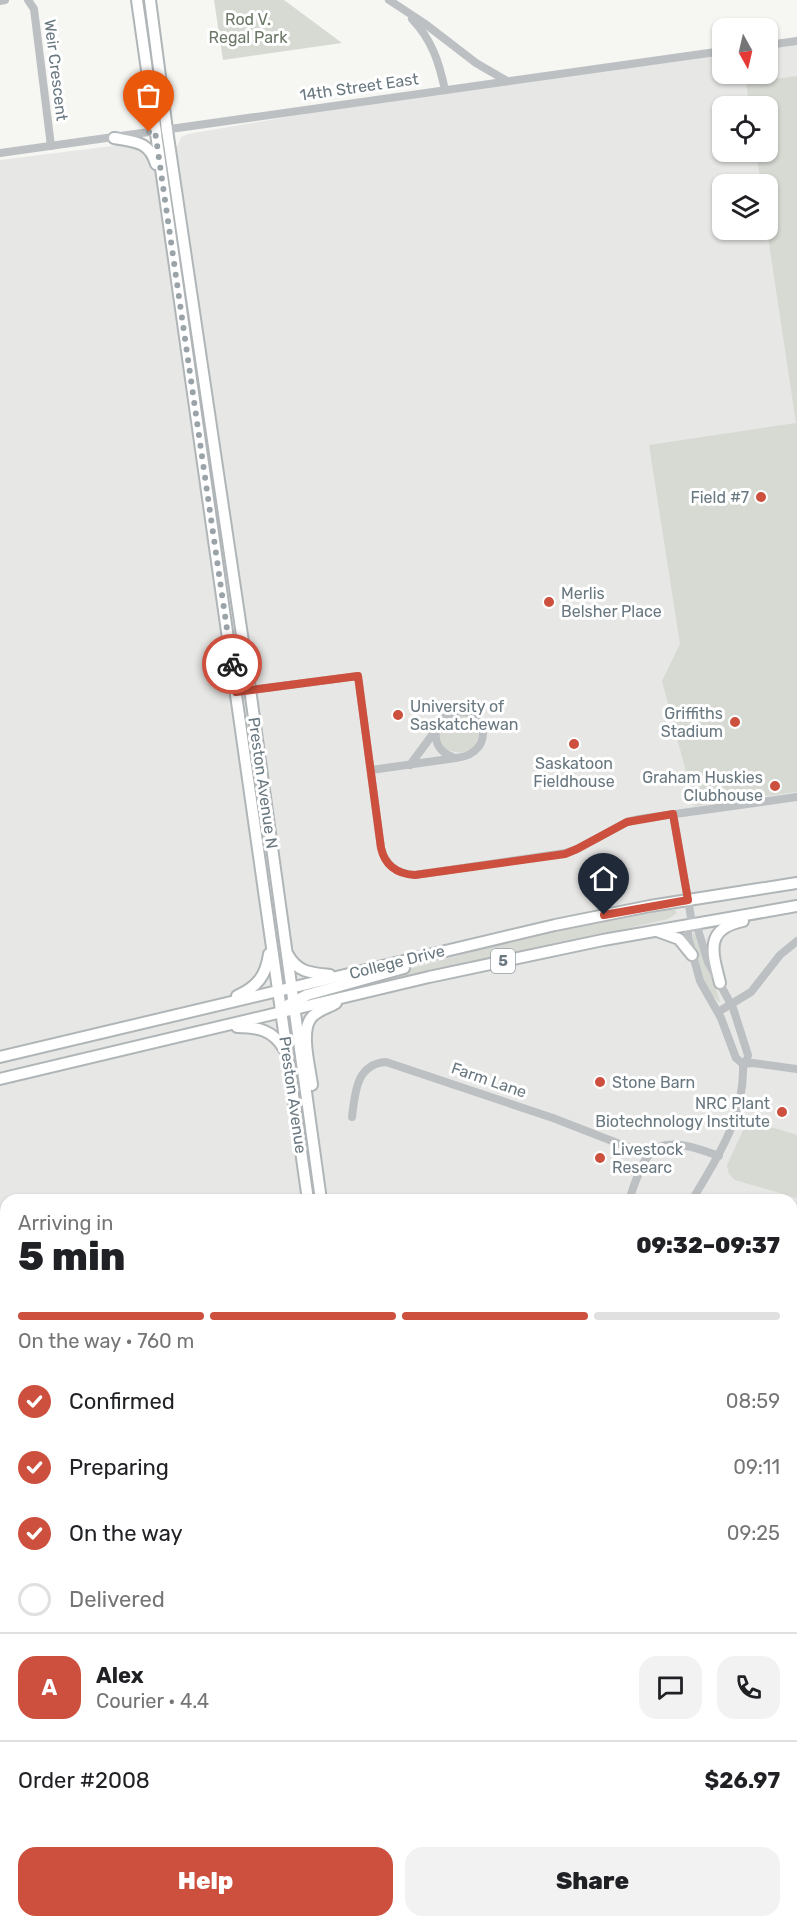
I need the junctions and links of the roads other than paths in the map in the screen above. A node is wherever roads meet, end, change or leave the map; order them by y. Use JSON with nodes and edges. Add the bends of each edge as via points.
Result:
{"nodes":[{"id":1,"x":5,"y":0,"type":"edge"},
{"id":2,"x":28,"y":0,"type":"edge"},
{"id":3,"x":137,"y":0,"type":"edge"},
{"id":4,"x":150,"y":0,"type":"edge"},
{"id":5,"x":388,"y":0,"type":"edge"},
{"id":6,"x":0,"y":1,"type":"edge"},
{"id":7,"x":405,"y":12,"type":"junction"},
{"id":8,"x":797,"y":41,"type":"edge"},
{"id":9,"x":778,"y":44,"type":"edge"},
{"id":10,"x":712,"y":53,"type":"edge"},
{"id":11,"x":507,"y":81,"type":"junction"},
{"id":12,"x":445,"y":90,"type":"junction"},
{"id":13,"x":161,"y":130,"type":"junction"},
{"id":14,"x":114,"y":138,"type":"junction"},
{"id":15,"x":51,"y":146,"type":"junction"},
{"id":16,"x":0,"y":153,"type":"edge"},
{"id":17,"x":165,"y":202,"type":"junction"},
{"id":18,"x":250,"y":689,"type":"junction"},
{"id":19,"x":236,"y":692,"type":"junction"},
{"id":20,"x":437,"y":726,"type":"junction"},
{"id":21,"x":456,"y":758,"type":"junction"},
{"id":22,"x":410,"y":765,"type":"junction"},
{"id":23,"x":371,"y":770,"type":"junction"},
{"id":24,"x":797,"y":797,"type":"edge"},
{"id":25,"x":673,"y":814,"type":"junction"},
{"id":26,"x":797,"y":883,"type":"edge"},
{"id":27,"x":688,"y":900,"type":"junction"},
{"id":28,"x":797,"y":906,"type":"edge"},
{"id":29,"x":781,"y":909,"type":"junction"},
{"id":30,"x":692,"y":923,"type":"junction"},
{"id":31,"x":555,"y":925,"type":"junction"},
{"id":32,"x":654,"y":930,"type":"junction"},
{"id":33,"x":797,"y":941,"type":"edge"},
{"id":34,"x":271,"y":942,"type":"junction"},
{"id":35,"x":285,"y":949,"type":"junction"},
{"id":36,"x":692,"y":955,"type":"junction"},
{"id":37,"x":340,"y":976,"type":"junction"},
{"id":38,"x":720,"y":983,"type":"junction"},
{"id":39,"x":291,"y":988,"type":"junction"},
{"id":40,"x":353,"y":995,"type":"junction"},
{"id":41,"x":280,"y":1001,"type":"junction"},
{"id":42,"x":219,"y":1004,"type":"junction"},
{"id":43,"x":293,"y":1005,"type":"junction"},
{"id":44,"x":732,"y":1005,"type":"junction"},
{"id":45,"x":718,"y":1012,"type":"junction"},
{"id":46,"x":221,"y":1026,"type":"junction"},
{"id":47,"x":164,"y":1040,"type":"junction"},
{"id":48,"x":287,"y":1053,"type":"junction"},
{"id":49,"x":0,"y":1057,"type":"edge"},
{"id":50,"x":743,"y":1064,"type":"junction"},
{"id":51,"x":797,"y":1069,"type":"edge"},
{"id":52,"x":0,"y":1079,"type":"edge"},
{"id":53,"x":352,"y":1117,"type":"dead end"},
{"id":54,"x":315,"y":1154,"type":"junction"},
{"id":55,"x":648,"y":1155,"type":"junction"},
{"id":56,"x":719,"y":1156,"type":"junction"},
{"id":57,"x":307,"y":1194,"type":"edge"},
{"id":58,"x":320,"y":1194,"type":"edge"},
{"id":59,"x":632,"y":1194,"type":"edge"},
{"id":60,"x":696,"y":1194,"type":"edge"}],
"edges":[{"from":1,"to":6,"type":"street"},
{"from":2,"to":15,"type":"street","name":"Weir Crescent","via":[[34,9]]},
{"from":3,"to":13,"type":"main road"},
{"from":4,"to":13,"type":"main road"},
{"from":5,"to":7,"type":"street"},
{"from":7,"to":11,"type":"street"},
{"from":7,"to":12,"type":"street","via":[[433,48]]},
{"from":8,"to":9,"type":"street"},
{"from":10,"to":11,"type":"street","name":"14th Street East"},
{"from":11,"to":12,"type":"street","name":"14th Street East"},
{"from":12,"to":13,"type":"street","name":"14th Street East"},
{"from":13,"to":14,"type":"street","name":"14th Street East"},
{"from":13,"to":17,"type":"main road","name":"Preston Avenue N"},
{"from":13,"to":18,"type":"main road","name":"Preston Avenue N"},
{"from":14,"to":15,"type":"street","name":"14th Street East"},
{"from":14,"to":17,"type":"main road","via":[[140,143],[153,154]]},
{"from":15,"to":16,"type":"street","name":"14th Street East"},
{"from":17,"to":19,"type":"main road","name":"Preston Avenue N"},
{"from":18,"to":19,"type":"street"},
{"from":18,"to":23,"type":"street","via":[[358,676]]},
{"from":18,"to":35,"type":"main road","name":"Preston Avenue N"},
{"from":19,"to":34,"type":"main road","name":"Preston Avenue N"},
{"from":20,"to":21,"type":"street","via":[[437,745]]},
{"from":20,"to":21,"type":"street","via":[[447,715],[462,711],[480,722],[480,745],[471,754]]},
{"from":20,"to":22,"type":"street"},
{"from":21,"to":22,"type":"street"},
{"from":22,"to":23,"type":"street"},
{"from":23,"to":25,"type":"street","via":[[383,854],[392,867],[408,875],[565,854],[627,822]]},
{"from":24,"to":25,"type":"street"},
{"from":25,"to":27,"type":"street"},
{"from":26,"to":27,"type":"main road","name":"College Drive","number":"5"},
{"from":27,"to":30,"type":"street"},
{"from":27,"to":31,"type":"main road","name":"College Drive","number":"5"},
{"from":28,"to":29,"type":"main road","name":"College Drive","number":"5"},
{"from":29,"to":30,"type":"main road","name":"College Drive","number":"5"},
{"from":29,"to":38,"type":"main road","via":[[721,930],[712,950]]},
{"from":30,"to":32,"type":"main road","name":"College Drive","number":"5"},
{"from":30,"to":36,"type":"street","via":[[688,931]]},
{"from":30,"to":38,"type":"street"},
{"from":31,"to":37,"type":"main road","name":"College Drive","number":"5"},
{"from":31,"to":43,"type":"main road","via":[[307,995]]},
{"from":32,"to":36,"type":"main road","via":[[675,936]]},
{"from":32,"to":40,"type":"main road","name":"College Drive","number":"5"},
{"from":33,"to":44,"type":"street","via":[[780,955],[751,992]]},
{"from":34,"to":41,"type":"main road","name":"Preston Avenue N"},
{"from":34,"to":42,"type":"main road","via":[[267,966],[258,983]]},
{"from":35,"to":37,"type":"main road","via":[[300,970]]},
{"from":35,"to":39,"type":"main road","name":"Preston Avenue N"},
{"from":36,"to":45,"type":"street","via":[[703,988]]},
{"from":37,"to":39,"type":"main road","name":"College Drive","number":"5"},
{"from":38,"to":44,"type":"street"},
{"from":39,"to":41,"type":"main road","name":"College Drive","number":"5"},
{"from":39,"to":43,"type":"main road","name":"Preston Avenue N"},
{"from":40,"to":43,"type":"main road","name":"College Drive","number":"5"},
{"from":40,"to":54,"type":"main road","via":[[316,1014],[306,1030]]},
{"from":41,"to":42,"type":"main road","name":"College Drive","number":"5"},
{"from":41,"to":43,"type":"main road"},
{"from":41,"to":46,"type":"main road","name":"College Drive","number":"5"},
{"from":41,"to":47,"type":"main road"},
{"from":41,"to":48,"type":"main road","name":"Preston Avenue"},
{"from":42,"to":49,"type":"main road","name":"College Drive","number":"5"},
{"from":43,"to":54,"type":"main road","name":"Preston Avenue"},
{"from":44,"to":45,"type":"street"},
{"from":44,"to":50,"type":"street","via":[[748,1055]]},
{"from":45,"to":50,"type":"street","via":[[736,1058]]},
{"from":46,"to":47,"type":"main road","name":"College Drive","number":"5"},
{"from":46,"to":48,"type":"main road","via":[[251,1027],[270,1033]]},
{"from":47,"to":52,"type":"main road","name":"College Drive","number":"5"},
{"from":48,"to":57,"type":"main road","name":"Preston Avenue"},
{"from":50,"to":51,"type":"street"},
{"from":50,"to":56,"type":"street","via":[[736,1116]]},
{"from":53,"to":55,"type":"street","name":"Farm Lane","via":[[361,1076],[371,1066],[386,1062],[553,1118]]},
{"from":54,"to":58,"type":"main road","name":"Preston Avenue"},
{"from":55,"to":56,"type":"street","via":[[663,1147],[685,1145]]},
{"from":55,"to":59,"type":"street"},
{"from":56,"to":60,"type":"street"}]}
